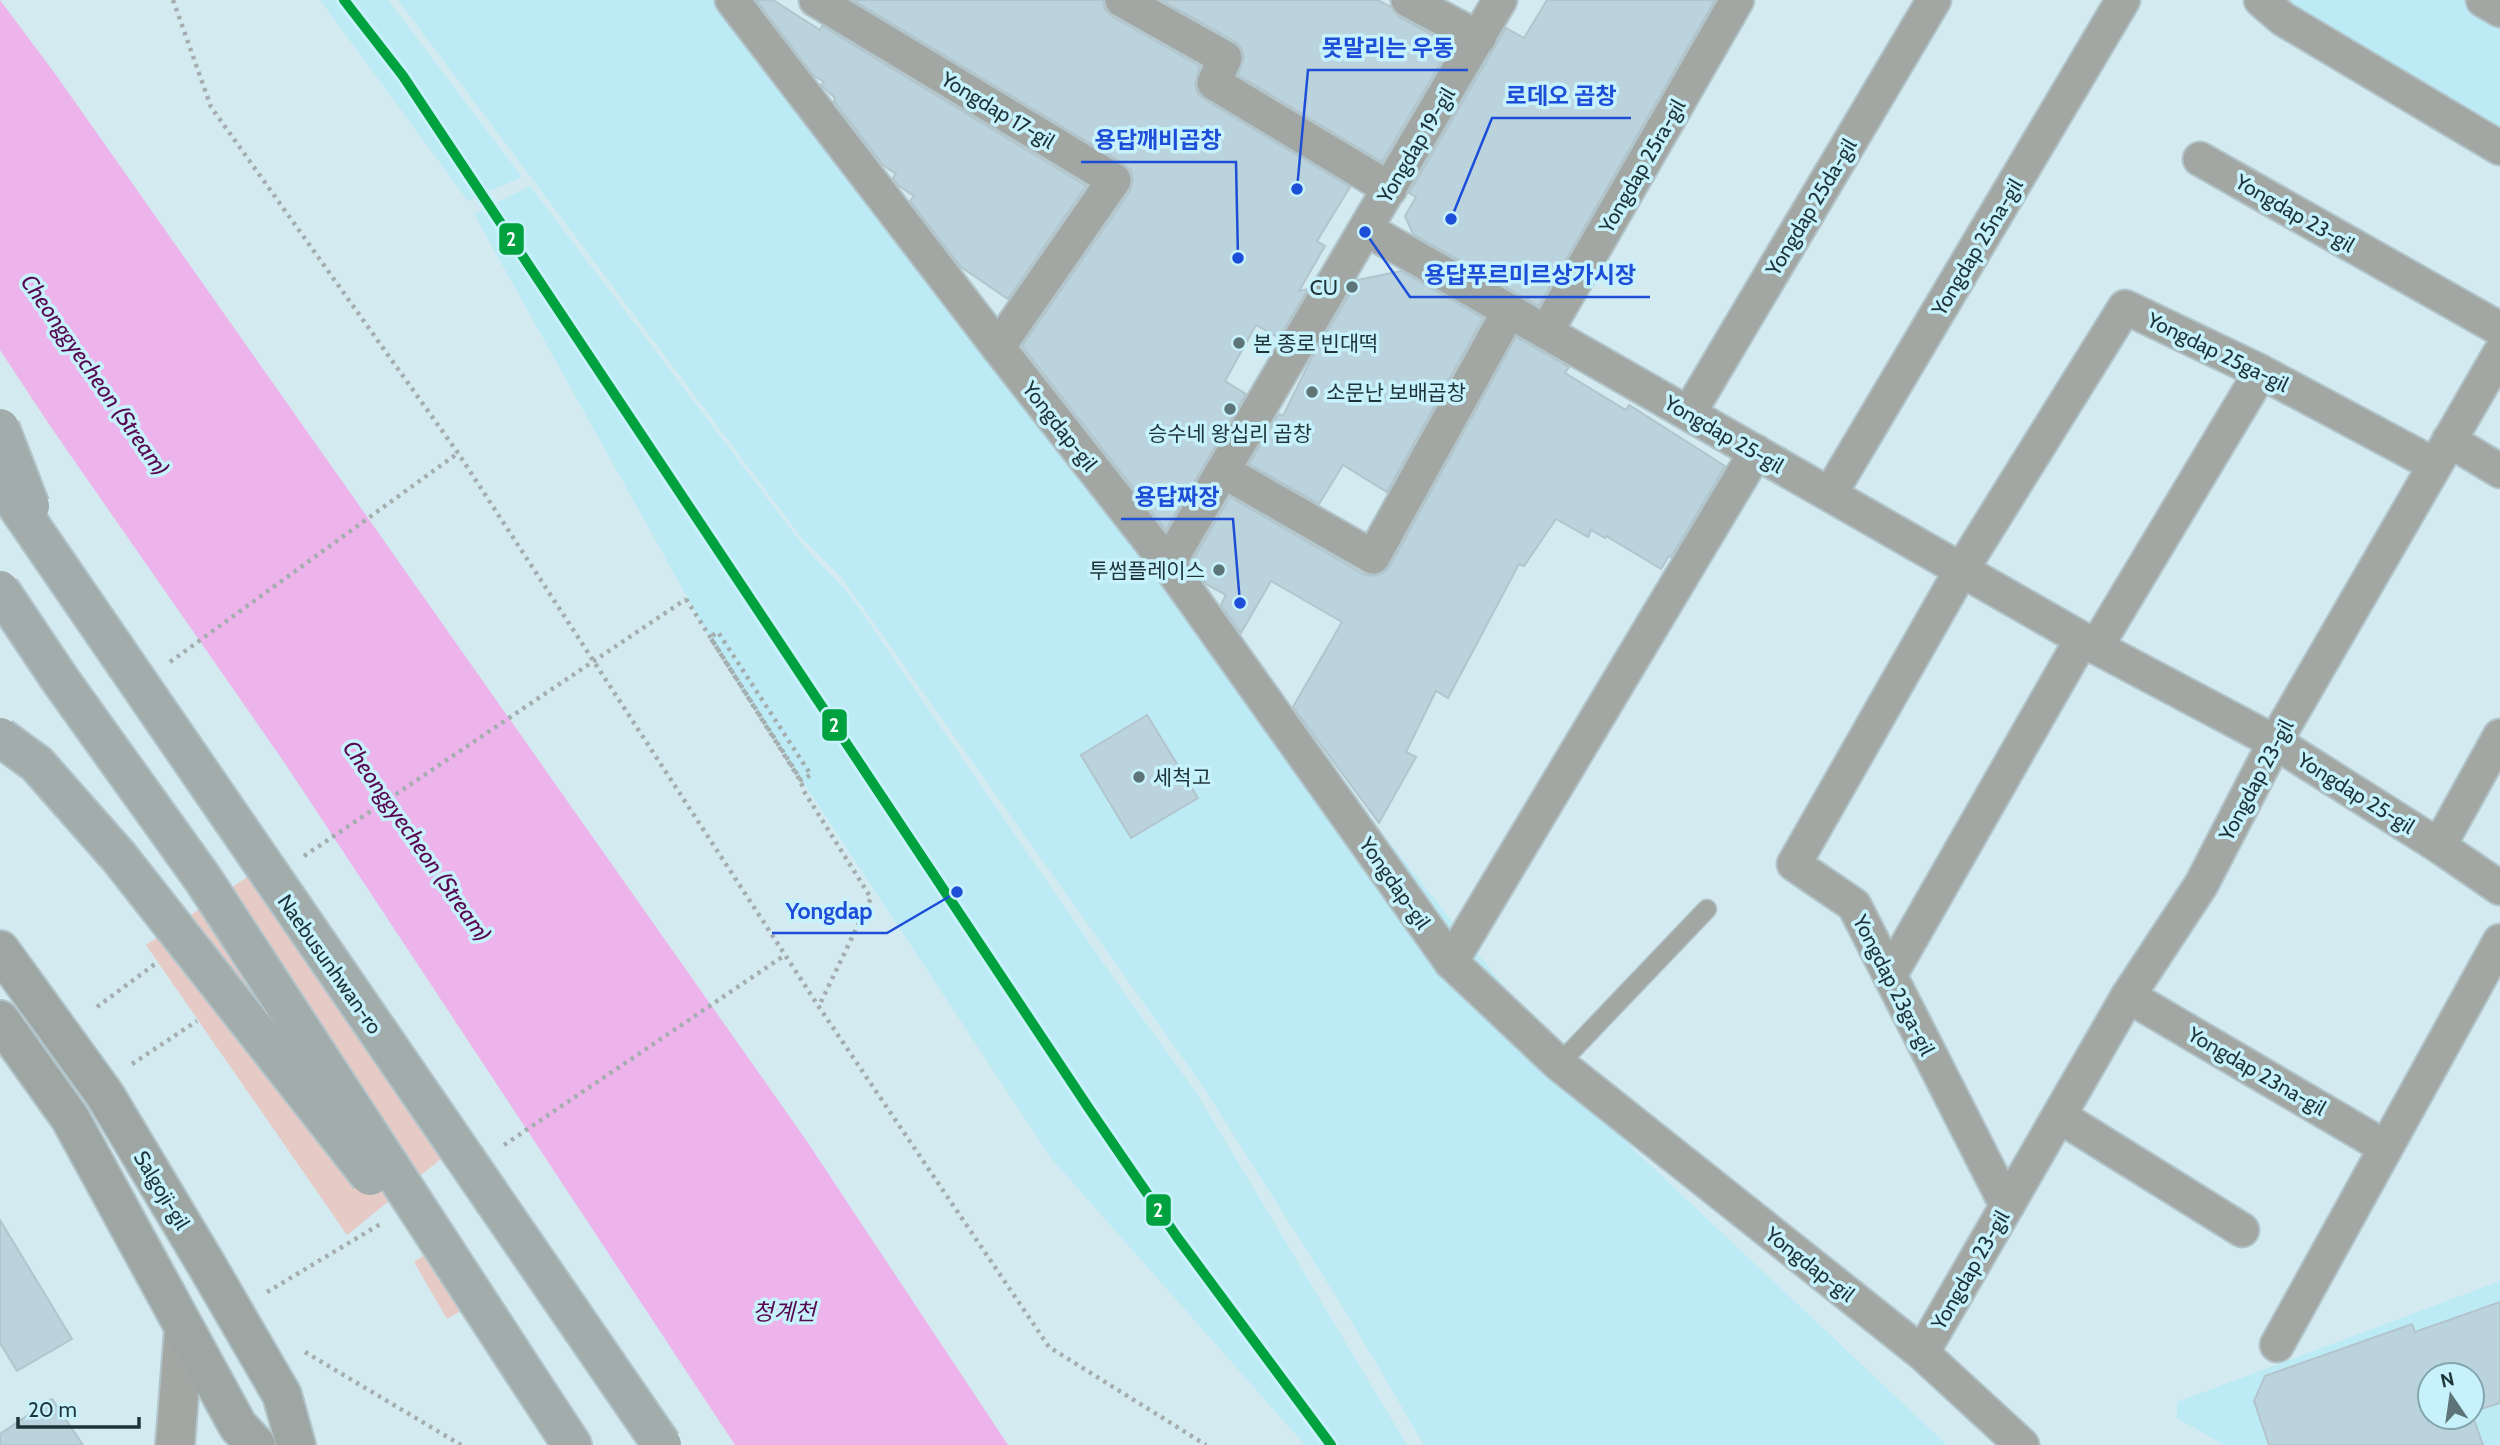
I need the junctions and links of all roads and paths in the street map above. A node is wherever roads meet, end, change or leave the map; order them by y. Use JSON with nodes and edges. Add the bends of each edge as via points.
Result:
{"nodes":[{"id":1,"x":173,"y":0,"type":"edge"},
{"id":2,"x":732,"y":0,"type":"edge"},
{"id":3,"x":816,"y":0,"type":"edge"},
{"id":4,"x":1122,"y":0,"type":"edge"},
{"id":5,"x":1408,"y":0,"type":"edge"},
{"id":6,"x":1500,"y":0,"type":"edge"},
{"id":7,"x":1737,"y":0,"type":"edge"},
{"id":8,"x":1934,"y":0,"type":"edge"},
{"id":9,"x":2123,"y":0,"type":"edge"},
{"id":10,"x":2261,"y":0,"type":"edge"},
{"id":11,"x":1479,"y":38,"type":"junction"},
{"id":12,"x":2500,"y":148,"type":"edge"},
{"id":13,"x":2200,"y":159,"type":"dead end"},
{"id":14,"x":1390,"y":189,"type":"junction"},
{"id":15,"x":1366,"y":229,"type":"junction"},
{"id":16,"x":1509,"y":311,"type":"junction"},
{"id":17,"x":2500,"y":330,"type":"edge"},
{"id":18,"x":1546,"y":332,"type":"junction"},
{"id":19,"x":998,"y":347,"type":"junction"},
{"id":20,"x":2500,"y":353,"type":"edge"},
{"id":21,"x":2261,"y":372,"type":"junction"},
{"id":22,"x":1689,"y":413,"type":"junction"},
{"id":23,"x":0,"y":428,"type":"edge"},
{"id":24,"x":1756,"y":452,"type":"junction"},
{"id":25,"x":458,"y":453,"type":"junction"},
{"id":26,"x":2442,"y":453,"type":"junction"},
{"id":27,"x":1223,"y":471,"type":"junction"},
{"id":28,"x":2500,"y":471,"type":"edge"},
{"id":29,"x":0,"y":481,"type":"edge"},
{"id":30,"x":1830,"y":494,"type":"junction"},
{"id":31,"x":48,"y":554,"type":"junction"},
{"id":32,"x":1168,"y":564,"type":"junction"},
{"id":33,"x":1962,"y":569,"type":"junction"},
{"id":34,"x":0,"y":590,"type":"edge"},
{"id":35,"x":2089,"y":643,"type":"junction"},
{"id":36,"x":191,"y":647,"type":"dead end"},
{"id":37,"x":2500,"y":736,"type":"edge"},
{"id":38,"x":0,"y":737,"type":"edge"},
{"id":39,"x":2275,"y":742,"type":"junction"},
{"id":40,"x":2439,"y":846,"type":"junction"},
{"id":41,"x":298,"y":860,"type":"dead end"},
{"id":42,"x":2500,"y":888,"type":"edge"},
{"id":43,"x":1707,"y":909,"type":"dead end"},
{"id":44,"x":2500,"y":941,"type":"edge"},
{"id":45,"x":0,"y":950,"type":"edge"},
{"id":46,"x":785,"y":954,"type":"junction"},
{"id":47,"x":164,"y":958,"type":"dead end"},
{"id":48,"x":1451,"y":962,"type":"junction"},
{"id":49,"x":1890,"y":975,"type":"junction"},
{"id":50,"x":2128,"y":996,"type":"junction"},
{"id":51,"x":97,"y":1007,"type":"dead end"},
{"id":52,"x":818,"y":1007,"type":"junction"},
{"id":53,"x":208,"y":1014,"type":"dead end"},
{"id":54,"x":0,"y":1020,"type":"edge"},
{"id":55,"x":130,"y":1065,"type":"dead end"},
{"id":56,"x":1559,"y":1065,"type":"junction"},
{"id":57,"x":2059,"y":1116,"type":"junction"},
{"id":58,"x":2385,"y":1147,"type":"junction"},
{"id":59,"x":496,"y":1150,"type":"dead end"},
{"id":60,"x":2007,"y":1206,"type":"junction"},
{"id":61,"x":2242,"y":1230,"type":"dead end"},
{"id":62,"x":366,"y":1234,"type":"dead end"},
{"id":63,"x":263,"y":1294,"type":"dead end"},
{"id":64,"x":184,"y":1330,"type":"junction"},
{"id":65,"x":2277,"y":1345,"type":"dead end"},
{"id":66,"x":298,"y":1348,"type":"dead end"},
{"id":67,"x":1922,"y":1353,"type":"junction"},
{"id":68,"x":524,"y":1372,"type":"junction"},
{"id":69,"x":175,"y":1445,"type":"edge"},
{"id":70,"x":256,"y":1445,"type":"edge"},
{"id":71,"x":296,"y":1445,"type":"edge"},
{"id":72,"x":461,"y":1445,"type":"edge"},
{"id":73,"x":572,"y":1445,"type":"edge"},
{"id":74,"x":662,"y":1445,"type":"edge"},
{"id":75,"x":1206,"y":1445,"type":"edge"},
{"id":76,"x":2022,"y":1445,"type":"edge"}],
"edges":[{"from":1,"to":25,"type":"path","via":[[211,107]]},
{"from":2,"to":19,"type":"street","name":"Yongdap-gil"},
{"from":3,"to":19,"type":"street","name":"Yongdap 17-gil","via":[[1114,180]]},
{"from":4,"to":14,"type":"street","via":[[1225,58],[1214,83]]},
{"from":5,"to":11,"type":"street"},
{"from":6,"to":11,"type":"street","name":"Yongdap 19-gil"},
{"from":7,"to":18,"type":"street","name":"Yongdap 25ra-gil"},
{"from":8,"to":22,"type":"street","name":"Yongdap 25da-gil"},
{"from":9,"to":30,"type":"street","name":"Yongdap 25na-gil"},
{"from":10,"to":12,"type":"street","via":[[2283,19]]},
{"from":11,"to":14,"type":"street","name":"Yongdap 19-gil"},
{"from":13,"to":17,"type":"street","name":"Yongdap 23-gil"},
{"from":14,"to":15,"type":"street","name":"Yongdap 19-gil"},
{"from":15,"to":16,"type":"street","name":"Yongdap 25-gil"},
{"from":15,"to":27,"type":"street","name":"Yongdap 19-gil"},
{"from":16,"to":18,"type":"street","name":"Yongdap 25-gil"},
{"from":16,"to":27,"type":"street","via":[[1373,557]]},
{"from":18,"to":22,"type":"street","name":"Yongdap 25-gil"},
{"from":19,"to":32,"type":"street","name":"Yongdap-gil"},
{"from":20,"to":26,"type":"street","name":"Yongdap 23-gil"},
{"from":21,"to":26,"type":"street","name":"Yongdap 25ga-gil"},
{"from":21,"to":33,"type":"street","name":"Yongdap 25ga-gil","via":[[2125,307]]},
{"from":21,"to":35,"type":"street"},
{"from":22,"to":24,"type":"street","name":"Yongdap 25-gil"},
{"from":23,"to":31,"type":"highway","bridge":true},
{"from":24,"to":30,"type":"street","name":"Yongdap 25-gil"},
{"from":24,"to":48,"type":"street"},
{"from":25,"to":36,"type":"path"},
{"from":25,"to":46,"type":"path"},
{"from":26,"to":28,"type":"street"},
{"from":26,"to":39,"type":"street","name":"Yongdap 23-gil"},
{"from":27,"to":32,"type":"street","name":"Yongdap 19-gil"},
{"from":29,"to":31,"type":"highway","name":"Naebusunhwan-ro","bridge":true},
{"from":30,"to":33,"type":"street","name":"Yongdap 25-gil"},
{"from":31,"to":74,"type":"highway","name":"Naebusunhwan-ro","bridge":true},
{"from":32,"to":48,"type":"street","name":"Yongdap-gil"},
{"from":33,"to":35,"type":"street","name":"Yongdap 25-gil"},
{"from":33,"to":49,"type":"street","name":"Yongdap 23ga-gil","via":[[1794,864],[1854,905]]},
{"from":34,"to":68,"type":"highway","bridge":true,"via":[[203,879]]},
{"from":35,"to":39,"type":"street","name":"Yongdap 25-gil"},
{"from":35,"to":49,"type":"street"},
{"from":37,"to":40,"type":"street"},
{"from":38,"to":68,"type":"highway","bridge":true,"via":[[37,764],[119,857]]},
{"from":39,"to":40,"type":"street","name":"Yongdap 25-gil"},
{"from":39,"to":50,"type":"street","name":"Yongdap 23-gil","via":[[2201,886]]},
{"from":40,"to":42,"type":"street","name":"Yongdap 25-gil"},
{"from":41,"to":52,"type":"path","bridge":true,"via":[[686,599],[743,690],[751,701],[801,780],[811,775],[718,632],[710,637],[738,681],[745,692],[752,703],[787,758],[871,898]]},
{"from":43,"to":56,"type":"lane"},
{"from":44,"to":58,"type":"street"},
{"from":45,"to":71,"type":"main road","name":"Salgoji-gil","via":[[105,1095],[193,1241],[282,1395]]},
{"from":46,"to":52,"type":"path"},
{"from":46,"to":59,"type":"path"},
{"from":47,"to":51,"type":"path","bridge":true},
{"from":48,"to":56,"type":"street","name":"Yongdap-gil"},
{"from":49,"to":60,"type":"street","name":"Yongdap 23ga-gil"},
{"from":50,"to":57,"type":"street","name":"Yongdap 23-gil"},
{"from":50,"to":58,"type":"street","name":"Yongdap 23na-gil"},
{"from":52,"to":75,"type":"path","via":[[1049,1347]]},
{"from":53,"to":55,"type":"path"},
{"from":54,"to":64,"type":"main road","via":[[70,1118]]},
{"from":56,"to":67,"type":"street","name":"Yongdap-gil"},
{"from":57,"to":60,"type":"street","name":"Yongdap 23-gil"},
{"from":57,"to":61,"type":"street"},
{"from":58,"to":65,"type":"street"},
{"from":60,"to":67,"type":"street","name":"Yongdap 23-gil"},
{"from":62,"to":63,"type":"path"},
{"from":64,"to":69,"type":"street"},
{"from":64,"to":70,"type":"main road","via":[[238,1426]]},
{"from":66,"to":72,"type":"path"},
{"from":67,"to":76,"type":"street","name":"Yongdap-gil"},
{"from":68,"to":73,"type":"highway"}]}
